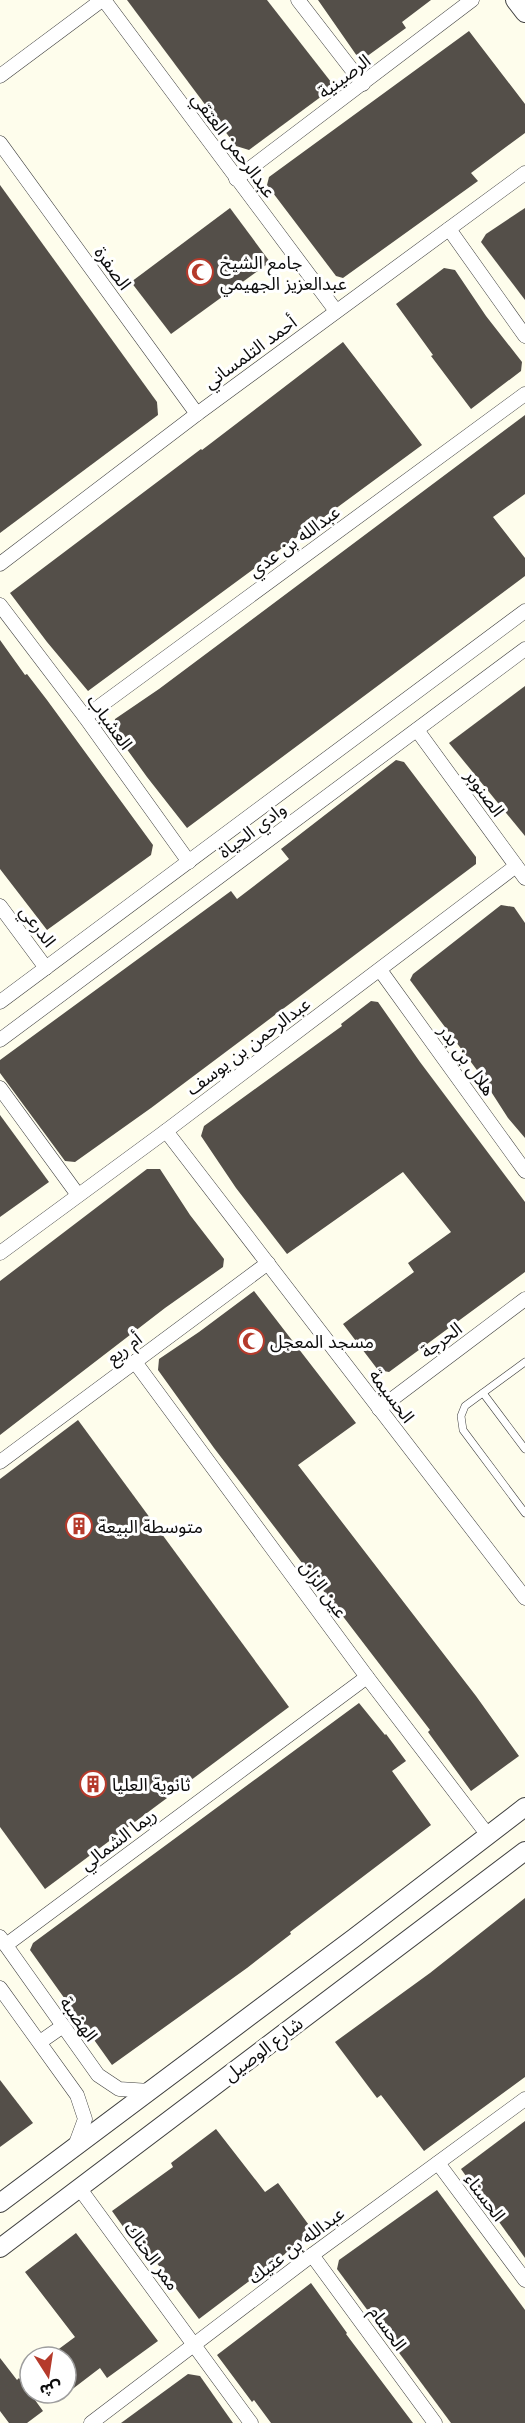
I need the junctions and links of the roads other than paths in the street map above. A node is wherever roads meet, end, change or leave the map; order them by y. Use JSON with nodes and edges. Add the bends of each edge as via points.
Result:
{"nodes":[{"id":1,"x":103,"y":0,"type":"edge"},
{"id":2,"x":298,"y":0,"type":"edge"},
{"id":3,"x":472,"y":0,"type":"edge"},
{"id":4,"x":515,"y":0,"type":"edge"},
{"id":5,"x":525,"y":13,"type":"edge"},
{"id":6,"x":0,"y":76,"type":"edge"},
{"id":7,"x":363,"y":84,"type":"junction"},
{"id":8,"x":0,"y":143,"type":"edge"},
{"id":9,"x":525,"y":173,"type":"edge"},
{"id":10,"x":236,"y":179,"type":"junction"},
{"id":11,"x":449,"y":230,"type":"junction"},
{"id":12,"x":336,"y":311,"type":"junction"},
{"id":13,"x":525,"y":336,"type":"edge"},
{"id":14,"x":525,"y":394,"type":"edge"},
{"id":15,"x":196,"y":414,"type":"junction"},
{"id":16,"x":0,"y":564,"type":"edge"},
{"id":17,"x":0,"y":605,"type":"edge"},
{"id":18,"x":525,"y":611,"type":"edge"},
{"id":19,"x":525,"y":649,"type":"edge"},
{"id":20,"x":85,"y":717,"type":"junction"},
{"id":21,"x":417,"y":730,"type":"junction"},
{"id":22,"x":189,"y":862,"type":"junction"},
{"id":23,"x":516,"y":866,"type":"junction"},
{"id":24,"x":525,"y":878,"type":"edge"},
{"id":25,"x":0,"y":906,"type":"edge"},
{"id":26,"x":46,"y":968,"type":"junction"},
{"id":27,"x":380,"y":970,"type":"junction"},
{"id":28,"x":0,"y":1002,"type":"edge"},
{"id":29,"x":0,"y":1040,"type":"edge"},
{"id":30,"x":0,"y":1088,"type":"edge"},
{"id":31,"x":166,"y":1131,"type":"junction"},
{"id":32,"x":525,"y":1171,"type":"edge"},
{"id":33,"x":78,"y":1195,"type":"junction"},
{"id":34,"x":0,"y":1253,"type":"edge"},
{"id":35,"x":268,"y":1263,"type":"junction"},
{"id":36,"x":525,"y":1299,"type":"edge"},
{"id":37,"x":135,"y":1362,"type":"junction"},
{"id":38,"x":525,"y":1362,"type":"edge"},
{"id":39,"x":483,"y":1393,"type":"junction"},
{"id":40,"x":379,"y":1409,"type":"junction"},
{"id":41,"x":525,"y":1449,"type":"edge"},
{"id":42,"x":0,"y":1462,"type":"edge"},
{"id":43,"x":525,"y":1513,"type":"edge"},
{"id":44,"x":525,"y":1598,"type":"edge"},
{"id":45,"x":367,"y":1677,"type":"junction"},
{"id":46,"x":525,"y":1807,"type":"edge"},
{"id":47,"x":487,"y":1834,"type":"junction"},
{"id":48,"x":525,"y":1851,"type":"edge"},
{"id":49,"x":354,"y":1938,"type":"junction"},
{"id":50,"x":3,"y":1941,"type":"edge"},
{"id":51,"x":376,"y":1963,"type":"junction"},
{"id":52,"x":0,"y":1988,"type":"edge"},
{"id":53,"x":41,"y":2021,"type":"junction"},
{"id":54,"x":63,"y":2026,"type":"junction"},
{"id":55,"x":40,"y":2042,"type":"junction"},
{"id":56,"x":150,"y":2091,"type":"junction"},
{"id":57,"x":525,"y":2099,"type":"edge"},
{"id":58,"x":73,"y":2149,"type":"junction"},
{"id":59,"x":438,"y":2163,"type":"junction"},
{"id":60,"x":80,"y":2189,"type":"junction"},
{"id":61,"x":0,"y":2203,"type":"edge"},
{"id":62,"x":0,"y":2248,"type":"edge"},
{"id":63,"x":312,"y":2255,"type":"junction"},
{"id":64,"x":525,"y":2280,"type":"edge"},
{"id":65,"x":195,"y":2345,"type":"junction"},
{"id":66,"x":91,"y":2423,"type":"edge"},
{"id":67,"x":251,"y":2423,"type":"edge"},
{"id":68,"x":435,"y":2423,"type":"edge"}],
"edges":[{"from":1,"to":6,"type":"street"},
{"from":1,"to":10,"type":"street","name":"عبدالرحمن العتقي"},
{"from":2,"to":7,"type":"street"},
{"from":3,"to":7,"type":"street","name":"الرصينية"},
{"from":4,"to":5,"type":"street"},
{"from":7,"to":10,"type":"street","name":"الرصينية"},
{"from":8,"to":15,"type":"street","name":"الصفرة"},
{"from":9,"to":11,"type":"street","name":"أحمد التلمساني"},
{"from":10,"to":12,"type":"street","name":"عبدالرحمن العتقي"},
{"from":11,"to":12,"type":"street","name":"أحمد التلمساني"},
{"from":11,"to":13,"type":"street"},
{"from":12,"to":15,"type":"street","name":"أحمد التلمساني"},
{"from":14,"to":20,"type":"street","name":"عبدالله بن عدي"},
{"from":15,"to":16,"type":"street","name":"أحمد التلمساني"},
{"from":17,"to":20,"type":"street","name":"العشباب"},
{"from":18,"to":22,"type":"street","name":"وادي الحياة"},
{"from":19,"to":21,"type":"street","name":"وادي الحياة"},
{"from":20,"to":22,"type":"street","name":"العشباب"},
{"from":21,"to":23,"type":"street","name":"الصنوبر"},
{"from":21,"to":29,"type":"street","name":"وادي الحياة"},
{"from":22,"to":26,"type":"street","name":"وادي الحياة"},
{"from":23,"to":24,"type":"street","name":"الصنوبر"},
{"from":23,"to":27,"type":"street","name":"عبدالرحمن بن يوسف"},
{"from":25,"to":26,"type":"street","name":"الدرعي"},
{"from":26,"to":28,"type":"street","name":"وادي الحياة"},
{"from":27,"to":31,"type":"street","name":"عبدالرحمن بن يوسف"},
{"from":27,"to":32,"type":"street","name":"هلال بن بدر"},
{"from":30,"to":33,"type":"street"},
{"from":31,"to":33,"type":"street","name":"عبدالرحمن بن يوسف"},
{"from":31,"to":35,"type":"street","name":"الحسيمة"},
{"from":33,"to":34,"type":"street","name":"عبدالرحمن بن يوسف"},
{"from":35,"to":37,"type":"street","name":"أم ريع"},
{"from":35,"to":40,"type":"street","name":"الحسيمة"},
{"from":36,"to":40,"type":"street","name":"الحرجة"},
{"from":37,"to":42,"type":"street","name":"أم ريع"},
{"from":37,"to":45,"type":"street","name":"عين الزان"},
{"from":38,"to":39,"type":"lane"},
{"from":39,"to":41,"type":"lane"},
{"from":39,"to":43,"type":"lane","via":[[465,1406],[461,1416],[463,1430]]},
{"from":40,"to":44,"type":"street","name":"الحسيمة"},
{"from":45,"to":47,"type":"street","name":"عين الزان"},
{"from":45,"to":50,"type":"street","name":"ريما الشمالي"},
{"from":46,"to":47,"type":"street","name":"شارع الوصيل"},
{"from":47,"to":49,"type":"street","name":"شارع الوصيل"},
{"from":48,"to":51,"type":"street","name":"شارع الوصيل"},
{"from":49,"to":51,"type":"street"},
{"from":49,"to":56,"type":"street","name":"شارع الوصيل"},
{"from":50,"to":53,"type":"street","name":"الهضبة"},
{"from":51,"to":60,"type":"street","name":"شارع الوصيل"},
{"from":52,"to":53,"type":"street","name":"الهضبة"},
{"from":53,"to":54,"type":"street","name":"الهضبة"},
{"from":53,"to":55,"type":"street","name":"الهضبة"},
{"from":54,"to":55,"type":"street"},
{"from":54,"to":56,"type":"street","name":"الهضبة","via":[[98,2075],[119,2089]]},
{"from":55,"to":58,"type":"street","name":"الهضبة","via":[[77,2095],[83,2111],[85,2119]]},
{"from":56,"to":58,"type":"street","name":"شارع الوصيل"},
{"from":57,"to":59,"type":"street","name":"عبدالله بن عتيك"},
{"from":58,"to":61,"type":"street","name":"شارع الوصيل"},
{"from":59,"to":63,"type":"street","name":"عبدالله بن عتيك"},
{"from":59,"to":64,"type":"street","name":"الحسناء"},
{"from":60,"to":62,"type":"street","name":"شارع الوصيل"},
{"from":60,"to":65,"type":"street","name":"ممر الحناك"},
{"from":63,"to":65,"type":"street","name":"عبدالله بن عتيك"},
{"from":63,"to":68,"type":"street","name":"الحسام"},
{"from":65,"to":66,"type":"street","name":"عبدالله بن عتيك"},
{"from":65,"to":67,"type":"street","name":"ممر الحناك"}]}
